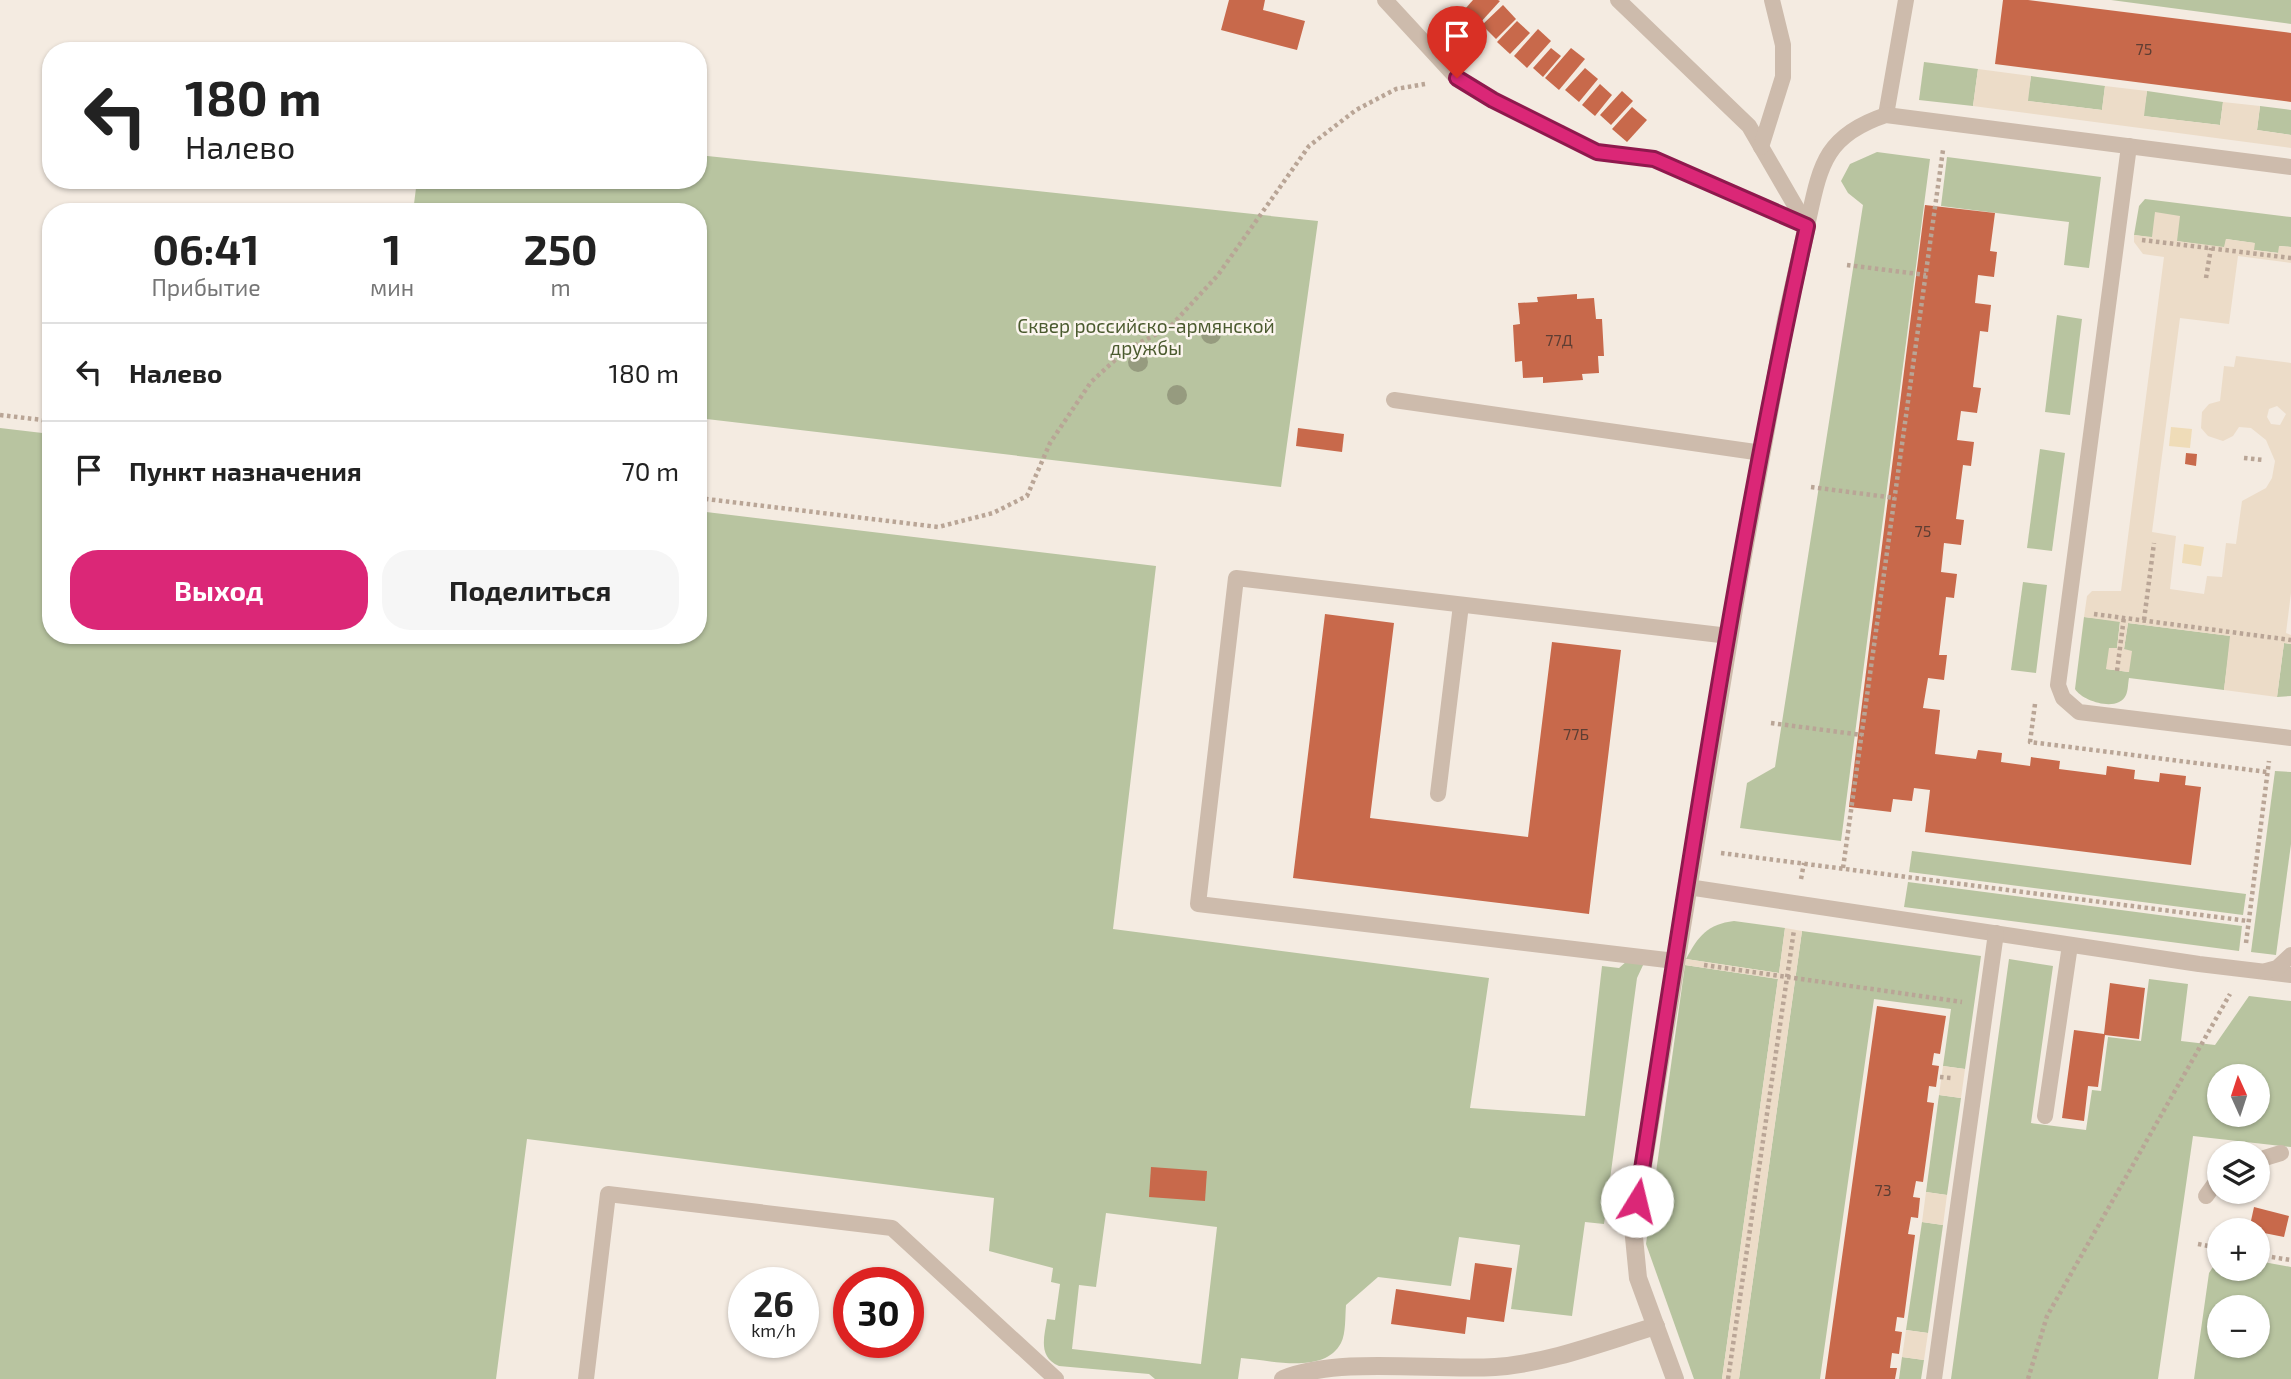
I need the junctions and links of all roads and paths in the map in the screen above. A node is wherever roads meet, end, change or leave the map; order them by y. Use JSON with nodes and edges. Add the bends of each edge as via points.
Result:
{"nodes":[{"id":1,"x":1385,"y":0,"type":"edge"},
{"id":2,"x":1618,"y":0,"type":"edge"},
{"id":3,"x":1772,"y":0,"type":"edge"},
{"id":4,"x":1906,"y":0,"type":"edge"},
{"id":5,"x":1457,"y":78,"type":"junction"},
{"id":6,"x":1886,"y":116,"type":"junction"},
{"id":7,"x":1947,"y":124,"type":"junction"},
{"id":8,"x":2129,"y":146,"type":"junction"},
{"id":9,"x":1761,"y":147,"type":"junction"},
{"id":10,"x":2291,"y":167,"type":"edge"},
{"id":11,"x":1807,"y":226,"type":"junction"},
{"id":12,"x":2116,"y":236,"type":"junction"},
{"id":13,"x":2211,"y":248,"type":"junction"},
{"id":14,"x":2291,"y":258,"type":"edge"},
{"id":15,"x":1847,"y":265,"type":"dead end"},
{"id":16,"x":1926,"y":275,"type":"junction"},
{"id":17,"x":2206,"y":278,"type":"dead end"},
{"id":18,"x":1394,"y":400,"type":"dead end"},
{"id":19,"x":0,"y":415,"type":"edge"},
{"id":20,"x":42,"y":420,"type":"edge"},
{"id":21,"x":1762,"y":453,"type":"junction"},
{"id":22,"x":2249,"y":458,"type":"dead end"},
{"id":23,"x":2264,"y":460,"type":"dead end"},
{"id":24,"x":1811,"y":487,"type":"dead end"},
{"id":25,"x":1895,"y":498,"type":"junction"},
{"id":26,"x":707,"y":499,"type":"edge"},
{"id":27,"x":2154,"y":543,"type":"dead end"},
{"id":28,"x":1461,"y":605,"type":"junction"},
{"id":29,"x":2066,"y":610,"type":"junction"},
{"id":30,"x":2124,"y":617,"type":"junction"},
{"id":31,"x":2144,"y":620,"type":"junction"},
{"id":32,"x":1729,"y":636,"type":"junction"},
{"id":33,"x":2291,"y":640,"type":"edge"},
{"id":34,"x":2117,"y":671,"type":"dead end"},
{"id":35,"x":1772,"y":723,"type":"dead end"},
{"id":36,"x":1861,"y":735,"type":"junction"},
{"id":37,"x":2272,"y":736,"type":"junction"},
{"id":38,"x":2291,"y":738,"type":"edge"},
{"id":39,"x":1438,"y":794,"type":"dead end"},
{"id":40,"x":1694,"y":849,"type":"junction"},
{"id":41,"x":1843,"y":868,"type":"junction"},
{"id":42,"x":1688,"y":887,"type":"junction"},
{"id":43,"x":1798,"y":903,"type":"junction"},
{"id":44,"x":2248,"y":921,"type":"junction"},
{"id":45,"x":1996,"y":933,"type":"junction"},
{"id":46,"x":2070,"y":945,"type":"junction"},
{"id":47,"x":2291,"y":955,"type":"edge"},
{"id":48,"x":1675,"y":961,"type":"junction"},
{"id":49,"x":2243,"y":970,"type":"junction"},
{"id":50,"x":2266,"y":971,"type":"junction"},
{"id":51,"x":2291,"y":975,"type":"edge"},
{"id":52,"x":1787,"y":978,"type":"junction"},
{"id":53,"x":1965,"y":1003,"type":"dead end"},
{"id":54,"x":2045,"y":1116,"type":"dead end"},
{"id":55,"x":2281,"y":1153,"type":"dead end"},
{"id":56,"x":2270,"y":1156,"type":"edge"},
{"id":57,"x":2198,"y":1244,"type":"dead end"},
{"id":58,"x":2207,"y":1246,"type":"edge"},
{"id":59,"x":2270,"y":1257,"type":"edge"},
{"id":60,"x":2291,"y":1261,"type":"edge"},
{"id":61,"x":1656,"y":1326,"type":"junction"},
{"id":62,"x":586,"y":1379,"type":"edge"},
{"id":63,"x":1056,"y":1379,"type":"edge"},
{"id":64,"x":1283,"y":1379,"type":"edge"},
{"id":65,"x":1675,"y":1379,"type":"edge"},
{"id":66,"x":1728,"y":1379,"type":"edge"},
{"id":67,"x":1934,"y":1379,"type":"edge"},
{"id":68,"x":2028,"y":1379,"type":"edge"}],
"edges":[{"from":1,"to":5,"type":"lane"},
{"from":2,"to":9,"type":"lane","via":[[1749,126]]},
{"from":3,"to":9,"type":"lane","via":[[1783,45],[1783,77]]},
{"from":4,"to":6,"type":"lane"},
{"from":5,"to":11,"type":"lane","via":[[1597,152],[1654,159]]},
{"from":5,"to":26,"type":"path","via":[[1396,89],[1356,110],[1309,146],[1210,284],[1169,328],[1127,349],[1091,382],[1050,443],[1027,496],[992,513],[938,527]]},
{"from":6,"to":7,"type":"lane"},
{"from":6,"to":11,"type":"lane","via":[[1844,134],[1828,151],[1819,170]]},
{"from":7,"to":8,"type":"lane"},
{"from":7,"to":16,"type":"path"},
{"from":8,"to":10,"type":"lane"},
{"from":8,"to":12,"type":"lane"},
{"from":9,"to":11,"type":"lane"},
{"from":11,"to":21,"type":"street"},
{"from":12,"to":13,"type":"path"},
{"from":12,"to":29,"type":"lane"},
{"from":13,"to":14,"type":"path"},
{"from":13,"to":17,"type":"path"},
{"from":15,"to":16,"type":"path"},
{"from":16,"to":25,"type":"path"},
{"from":18,"to":21,"type":"lane"},
{"from":19,"to":20,"type":"path"},
{"from":21,"to":32,"type":"street"},
{"from":22,"to":23,"type":"path"},
{"from":24,"to":25,"type":"path"},
{"from":25,"to":36,"type":"path"},
{"from":27,"to":31,"type":"path"},
{"from":28,"to":32,"type":"lane"},
{"from":28,"to":39,"type":"lane"},
{"from":28,"to":48,"type":"lane","via":[[1236,578],[1198,904]]},
{"from":29,"to":30,"type":"path"},
{"from":29,"to":37,"type":"lane","via":[[2058,685],[2063,698],[2079,712]]},
{"from":30,"to":31,"type":"path"},
{"from":30,"to":34,"type":"path"},
{"from":31,"to":33,"type":"path"},
{"from":32,"to":40,"type":"street"},
{"from":35,"to":36,"type":"path"},
{"from":36,"to":41,"type":"path"},
{"from":37,"to":38,"type":"lane"},
{"from":37,"to":44,"type":"path"},
{"from":40,"to":41,"type":"path"},
{"from":40,"to":42,"type":"street"},
{"from":41,"to":44,"type":"path"},
{"from":42,"to":43,"type":"lane"},
{"from":42,"to":48,"type":"street"},
{"from":43,"to":45,"type":"lane"},
{"from":43,"to":52,"type":"path"},
{"from":44,"to":49,"type":"path"},
{"from":45,"to":46,"type":"lane"},
{"from":45,"to":67,"type":"lane"},
{"from":46,"to":49,"type":"lane"},
{"from":46,"to":54,"type":"lane"},
{"from":47,"to":50,"type":"lane"},
{"from":48,"to":52,"type":"path"},
{"from":48,"to":61,"type":"street","via":[[1633,1227],[1638,1278]]},
{"from":49,"to":50,"type":"lane"},
{"from":49,"to":68,"type":"path","via":[[2047,1316]]},
{"from":50,"to":51,"type":"lane"},
{"from":52,"to":53,"type":"path"},
{"from":52,"to":66,"type":"path"},
{"from":55,"to":56,"type":"lane"},
{"from":57,"to":58,"type":"path"},
{"from":59,"to":60,"type":"path"},
{"from":61,"to":64,"type":"street","via":[[1544,1359],[1496,1367],[1326,1369]]},
{"from":61,"to":65,"type":"street"},
{"from":62,"to":63,"type":"lane","via":[[608,1194],[892,1228]]}]}
